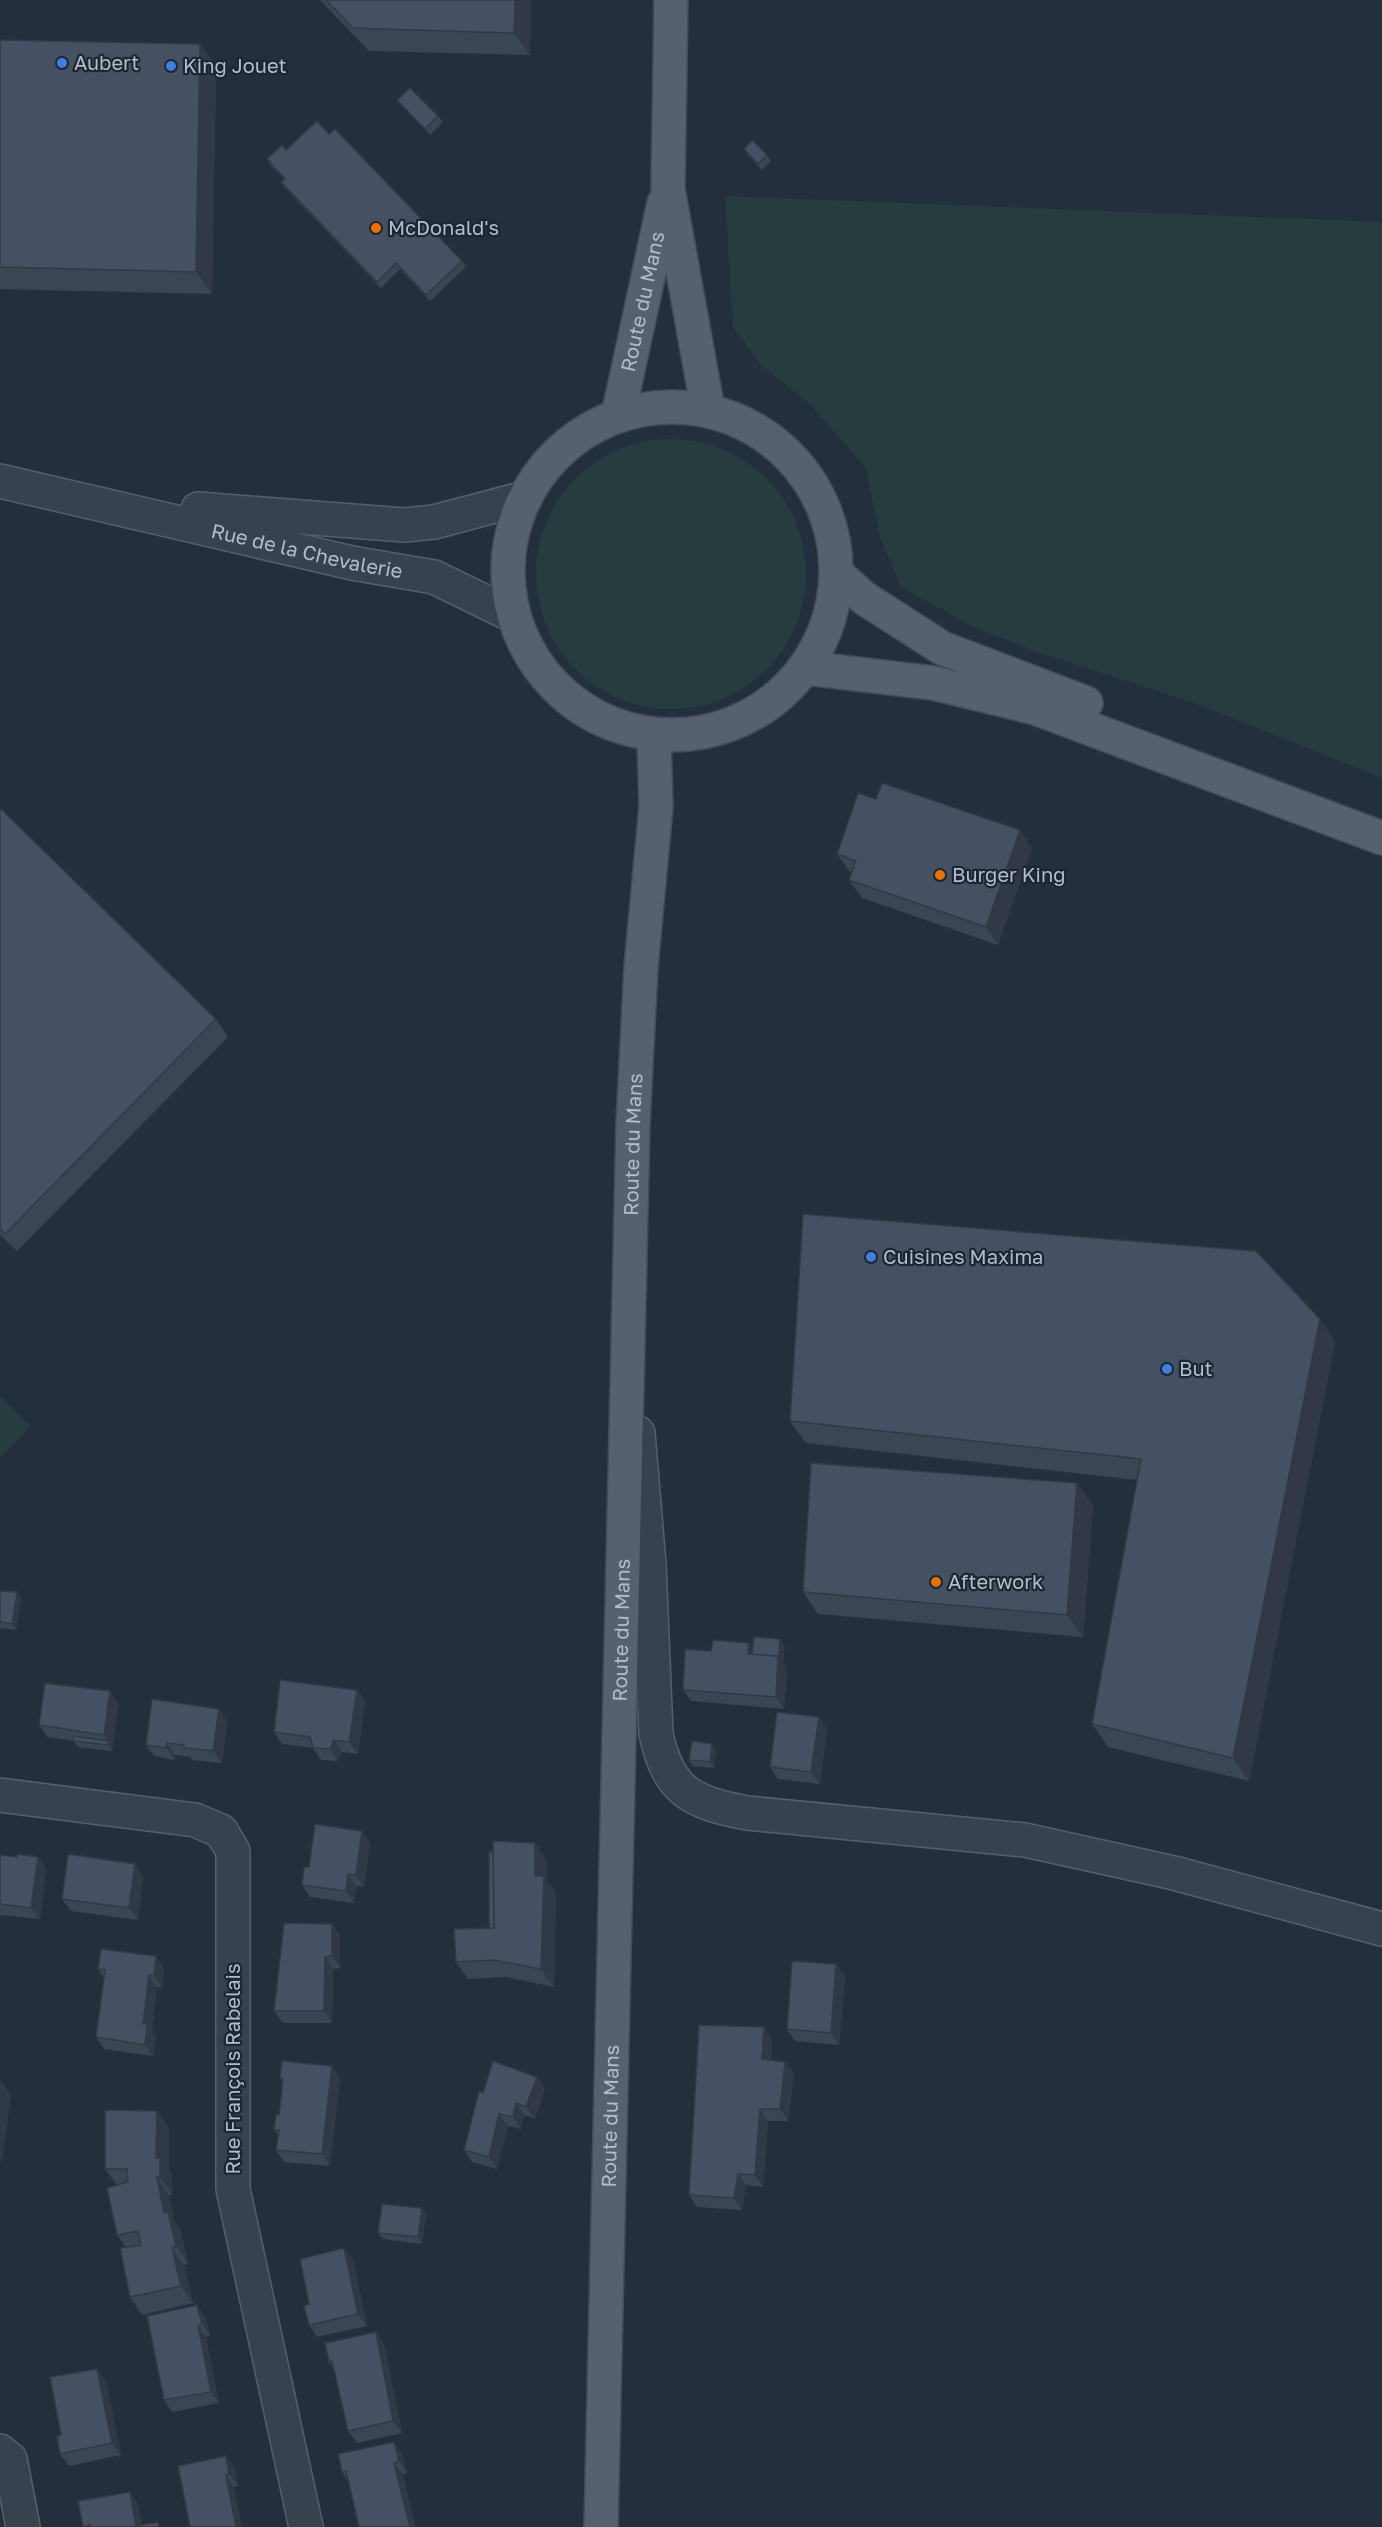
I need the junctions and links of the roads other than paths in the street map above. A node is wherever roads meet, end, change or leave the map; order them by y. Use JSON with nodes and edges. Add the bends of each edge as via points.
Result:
{"nodes":[{"id":1,"x":671,"y":0,"type":"edge"},
{"id":2,"x":668,"y":189,"type":"junction"},
{"id":3,"x":708,"y":410,"type":"junction"},
{"id":4,"x":618,"y":416,"type":"junction"},
{"id":5,"x":0,"y":481,"type":"edge"},
{"id":6,"x":525,"y":498,"type":"junction"},
{"id":7,"x":95,"y":501,"type":"junction"},
{"id":8,"x":837,"y":574,"type":"junction"},
{"id":9,"x":514,"y":616,"type":"junction"},
{"id":10,"x":806,"y":668,"type":"junction"},
{"id":11,"x":654,"y":734,"type":"junction"},
{"id":12,"x":1382,"y":817,"type":"edge"},
{"id":13,"x":1382,"y":838,"type":"edge"},
{"id":14,"x":629,"y":1332,"type":"junction"},
{"id":15,"x":0,"y":1795,"type":"edge"},
{"id":16,"x":1382,"y":1929,"type":"edge"},
{"id":17,"x":0,"y":2451,"type":"edge"},
{"id":18,"x":23,"y":2527,"type":"edge"},
{"id":19,"x":306,"y":2527,"type":"edge"},
{"id":20,"x":601,"y":2527,"type":"edge"}],
"edges":[{"from":1,"to":2,"type":"main road","name":"Route du Mans"},
{"from":2,"to":3,"type":"main road","name":"Route du Mans"},
{"from":2,"to":4,"type":"main road","name":"Route du Mans"},
{"from":3,"to":4,"type":"main road","via":[[663,406]]},
{"from":3,"to":8,"type":"main road","via":[[760,432],[802,469],[829,519]]},
{"from":4,"to":6,"type":"main road","via":[[580,435],[548,462]]},
{"from":5,"to":7,"type":"street","name":"Rue de la Chevalerie"},
{"from":6,"to":7,"type":"street","name":"Rue de la Chevalerie","via":[[434,522],[404,525]]},
{"from":6,"to":9,"type":"main road","via":[[511,535],[509,555]]},
{"from":7,"to":9,"type":"street","name":"Rue de la Chevalerie","via":[[352,563],[434,577]]},
{"from":8,"to":10,"type":"main road","via":[[829,624]]},
{"from":8,"to":12,"type":"main road","via":[[864,598],[942,648]]},
{"from":9,"to":11,"type":"main road","via":[[534,659],[566,696],[607,722]]},
{"from":10,"to":11,"type":"main road","via":[[776,700],[739,722],[697,734]]},
{"from":10,"to":13,"type":"main road","via":[[933,684],[1035,708]]},
{"from":11,"to":14,"type":"main road","name":"Route du Mans","via":[[656,807],[641,967]]},
{"from":14,"to":16,"type":"street","via":[[649,1564],[656,1734],[662,1760],[672,1778],[690,1795],[708,1805],[747,1813],[1025,1840],[1173,1873]]},
{"from":14,"to":20,"type":"main road","name":"Route du Mans"},
{"from":15,"to":19,"type":"street","name":"Rue François Rabelais","via":[[195,1820],[221,1831],[233,1851],[233,2189]]},
{"from":17,"to":18,"type":"street","via":[[10,2459]]}]}
